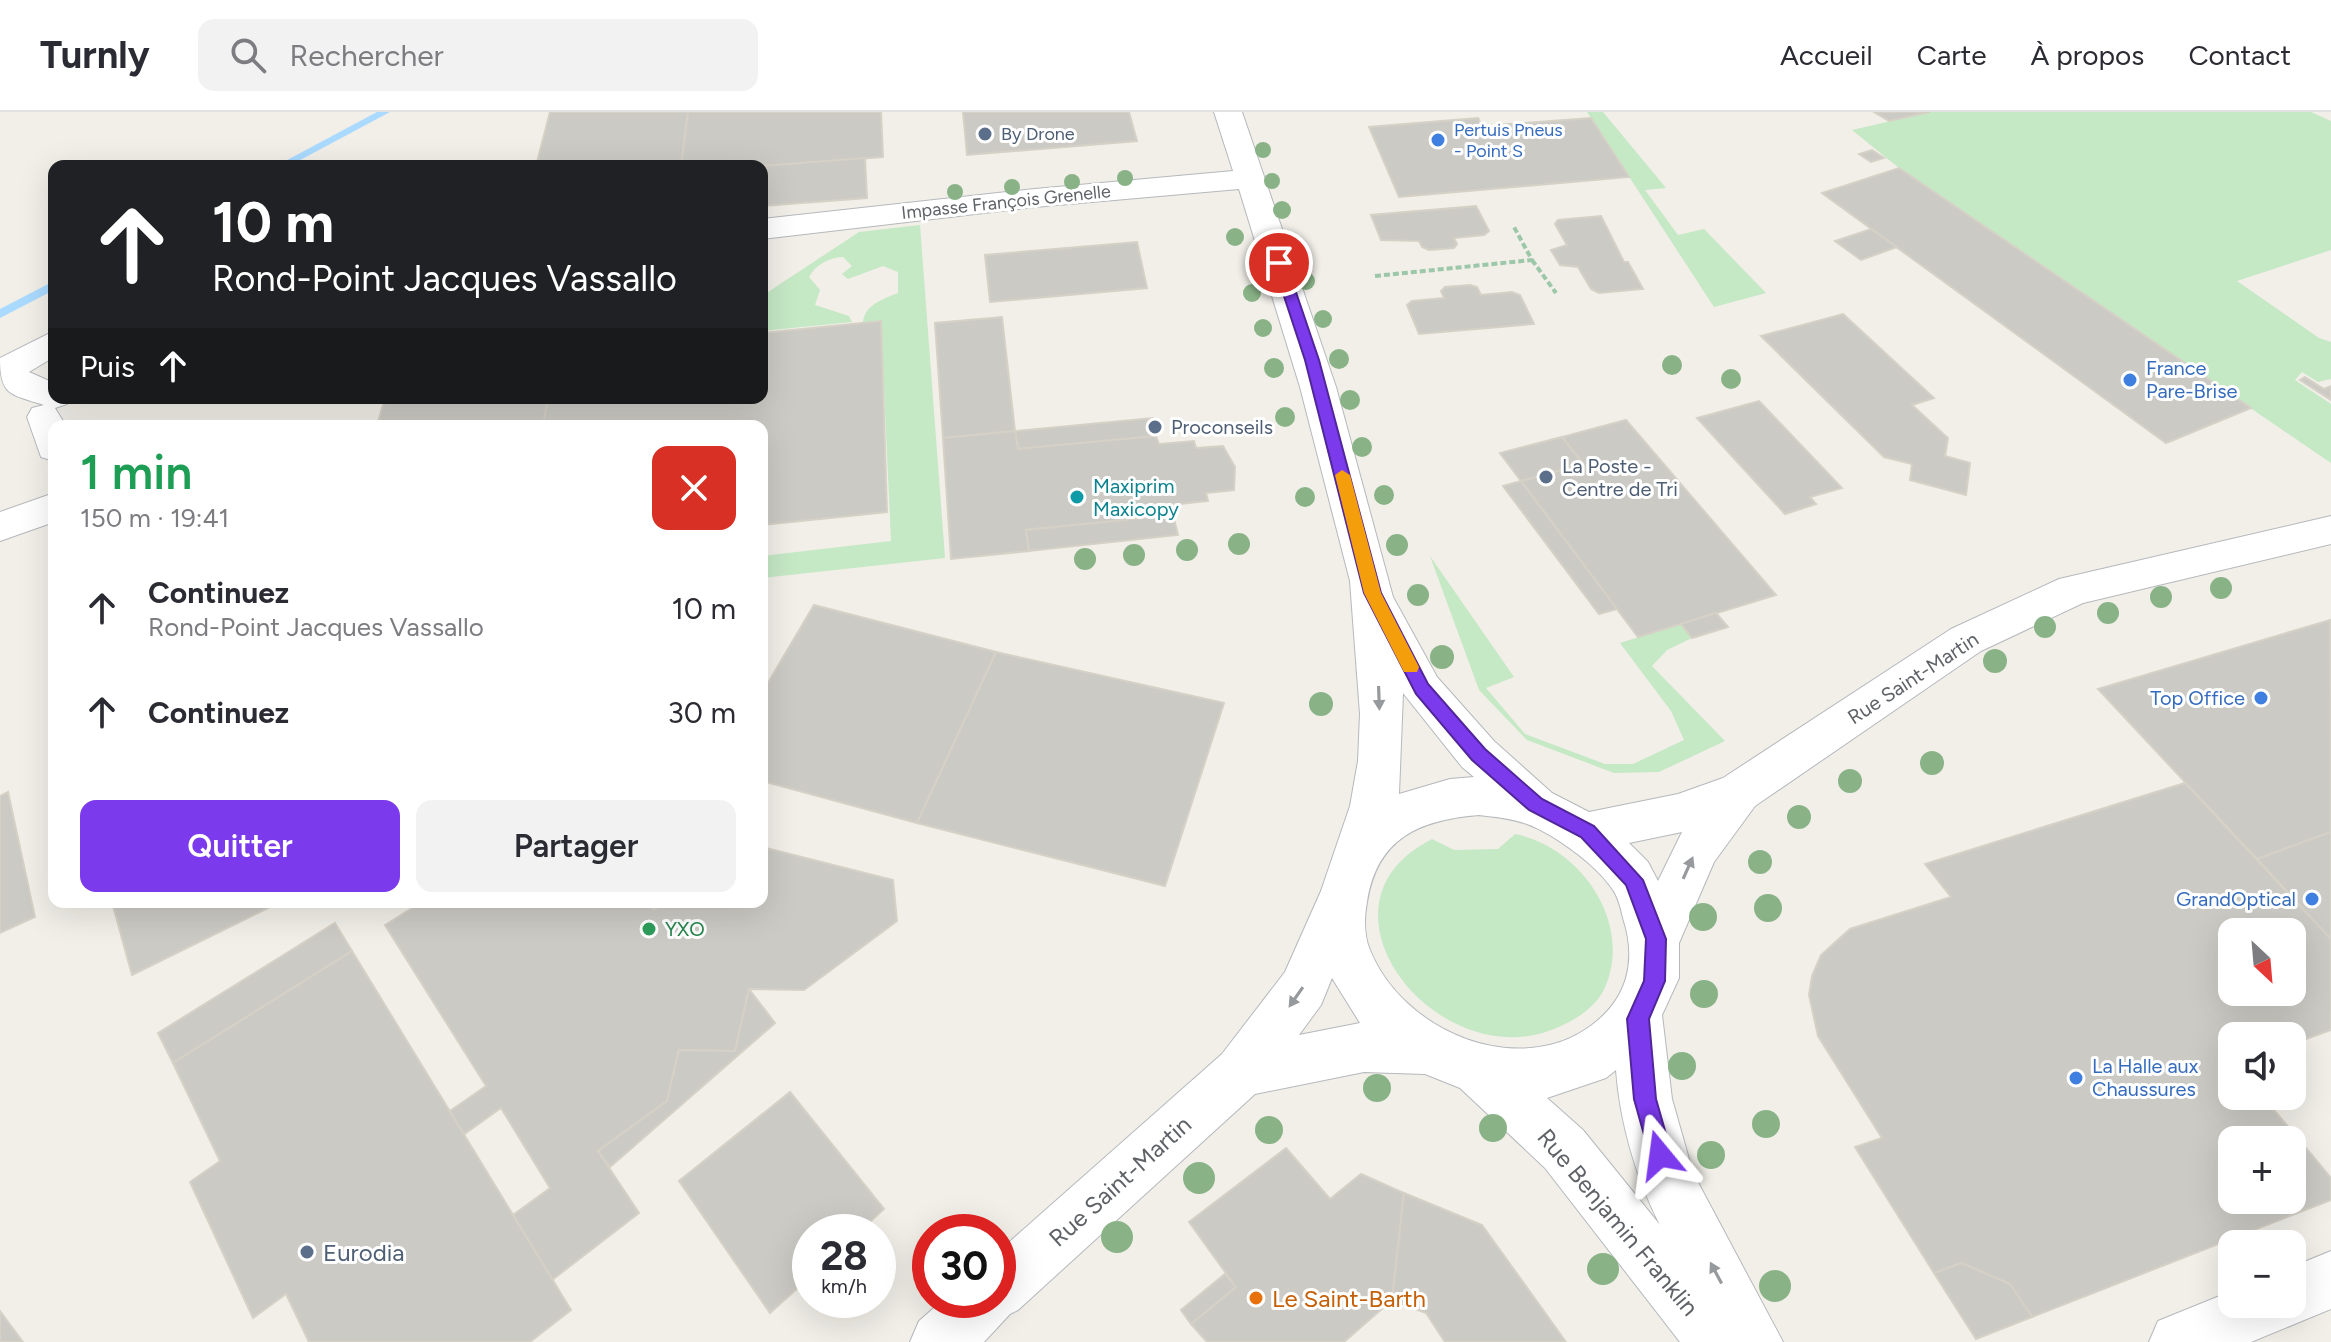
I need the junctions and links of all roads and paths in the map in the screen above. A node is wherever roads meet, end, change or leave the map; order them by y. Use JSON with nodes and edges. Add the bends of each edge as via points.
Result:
{"nodes":[{"id":1,"x":1228,"y":112,"type":"edge"},
{"id":2,"x":1251,"y":179,"type":"junction"},
{"id":3,"x":1514,"y":227,"type":"dead end"},
{"id":4,"x":768,"y":228,"type":"edge"},
{"id":5,"x":1532,"y":260,"type":"junction"},
{"id":6,"x":1375,"y":276,"type":"dead end"},
{"id":7,"x":1556,"y":293,"type":"dead end"},
{"id":8,"x":48,"y":345,"type":"edge"},
{"id":9,"x":51,"y":420,"type":"edge"},
{"id":10,"x":48,"y":509,"type":"edge"},
{"id":11,"x":0,"y":527,"type":"edge"},
{"id":12,"x":2331,"y":530,"type":"edge"},
{"id":13,"x":1373,"y":593,"type":"junction"},
{"id":14,"x":1739,"y":792,"type":"junction"},
{"id":15,"x":1535,"y":804,"type":"junction"},
{"id":16,"x":1587,"y":832,"type":"junction"},
{"id":17,"x":1356,"y":854,"type":"junction"},
{"id":18,"x":1340,"y":901,"type":"junction"},
{"id":19,"x":1656,"y":939,"type":"junction"},
{"id":20,"x":1638,"y":1019,"type":"junction"},
{"id":21,"x":1423,"y":1050,"type":"junction"},
{"id":22,"x":1241,"y":1072,"type":"junction"},
{"id":23,"x":1480,"y":1073,"type":"junction"},
{"id":24,"x":1016,"y":1274,"type":"edge"},
{"id":25,"x":2331,"y":1280,"type":"edge"},
{"id":26,"x":2306,"y":1290,"type":"edge"},
{"id":27,"x":967,"y":1318,"type":"edge"},
{"id":28,"x":2238,"y":1318,"type":"edge"},
{"id":29,"x":940,"y":1342,"type":"edge"},
{"id":30,"x":1717,"y":1342,"type":"edge"},
{"id":31,"x":1753,"y":1342,"type":"edge"},
{"id":32,"x":2179,"y":1342,"type":"edge"}],
"edges":[{"from":1,"to":2,"type":"street"},
{"from":2,"to":4,"type":"street","name":"Impasse François Grenelle"},
{"from":2,"to":13,"type":"street","via":[[1312,360]]},
{"from":3,"to":5,"type":"path"},
{"from":5,"to":6,"type":"path"},
{"from":5,"to":7,"type":"path"},
{"from":8,"to":9,"type":"street","via":[[9,368]]},
{"from":10,"to":11,"type":"street"},
{"from":12,"to":14,"type":"street","name":"Rue Saint-Martin","via":[[2073,590],[1966,640]]},
{"from":13,"to":15,"type":"street","via":[[1422,689],[1478,754]]},
{"from":13,"to":17,"type":"street","name":"Rue Saint-Martin","one_way":true,"via":[[1378,786]]},
{"from":14,"to":16,"type":"street","name":"Rue Saint-Martin","via":[[1678,814]]},
{"from":19,"to":14,"type":"street","name":"Rue Saint-Martin","one_way":true,"via":[[1696,850]]},
{"from":15,"to":16,"type":"street"},
{"from":15,"to":17,"type":"street","via":[[1483,795],[1432,800],[1388,820]]},
{"from":16,"to":19,"type":"street","via":[[1634,880]]},
{"from":17,"to":18,"type":"street","name":"Rue Saint-Martin"},
{"from":18,"to":21,"type":"street","via":[[1345,955],[1374,1007]]},
{"from":18,"to":22,"type":"street","name":"Rue Saint-Martin","one_way":true,"via":[[1303,988]]},
{"from":19,"to":20,"type":"street","via":[[1654,981]]},
{"from":20,"to":23,"type":"street","via":[[1599,1056],[1585,1061],[1543,1075]]},
{"from":31,"to":20,"type":"street","name":"Rue Benjamin Franklin","one_way":true,"via":[[1668,1183],[1645,1099]]},
{"from":21,"to":22,"type":"street","via":[[1364,1047]]},
{"from":21,"to":23,"type":"street"},
{"from":22,"to":24,"type":"street","name":"Rue Saint-Martin"},
{"from":23,"to":30,"type":"street","name":"Rue Benjamin Franklin","via":[[1564,1149]]},
{"from":25,"to":26,"type":"street"},
{"from":27,"to":29,"type":"street"},
{"from":28,"to":32,"type":"street"}]}
